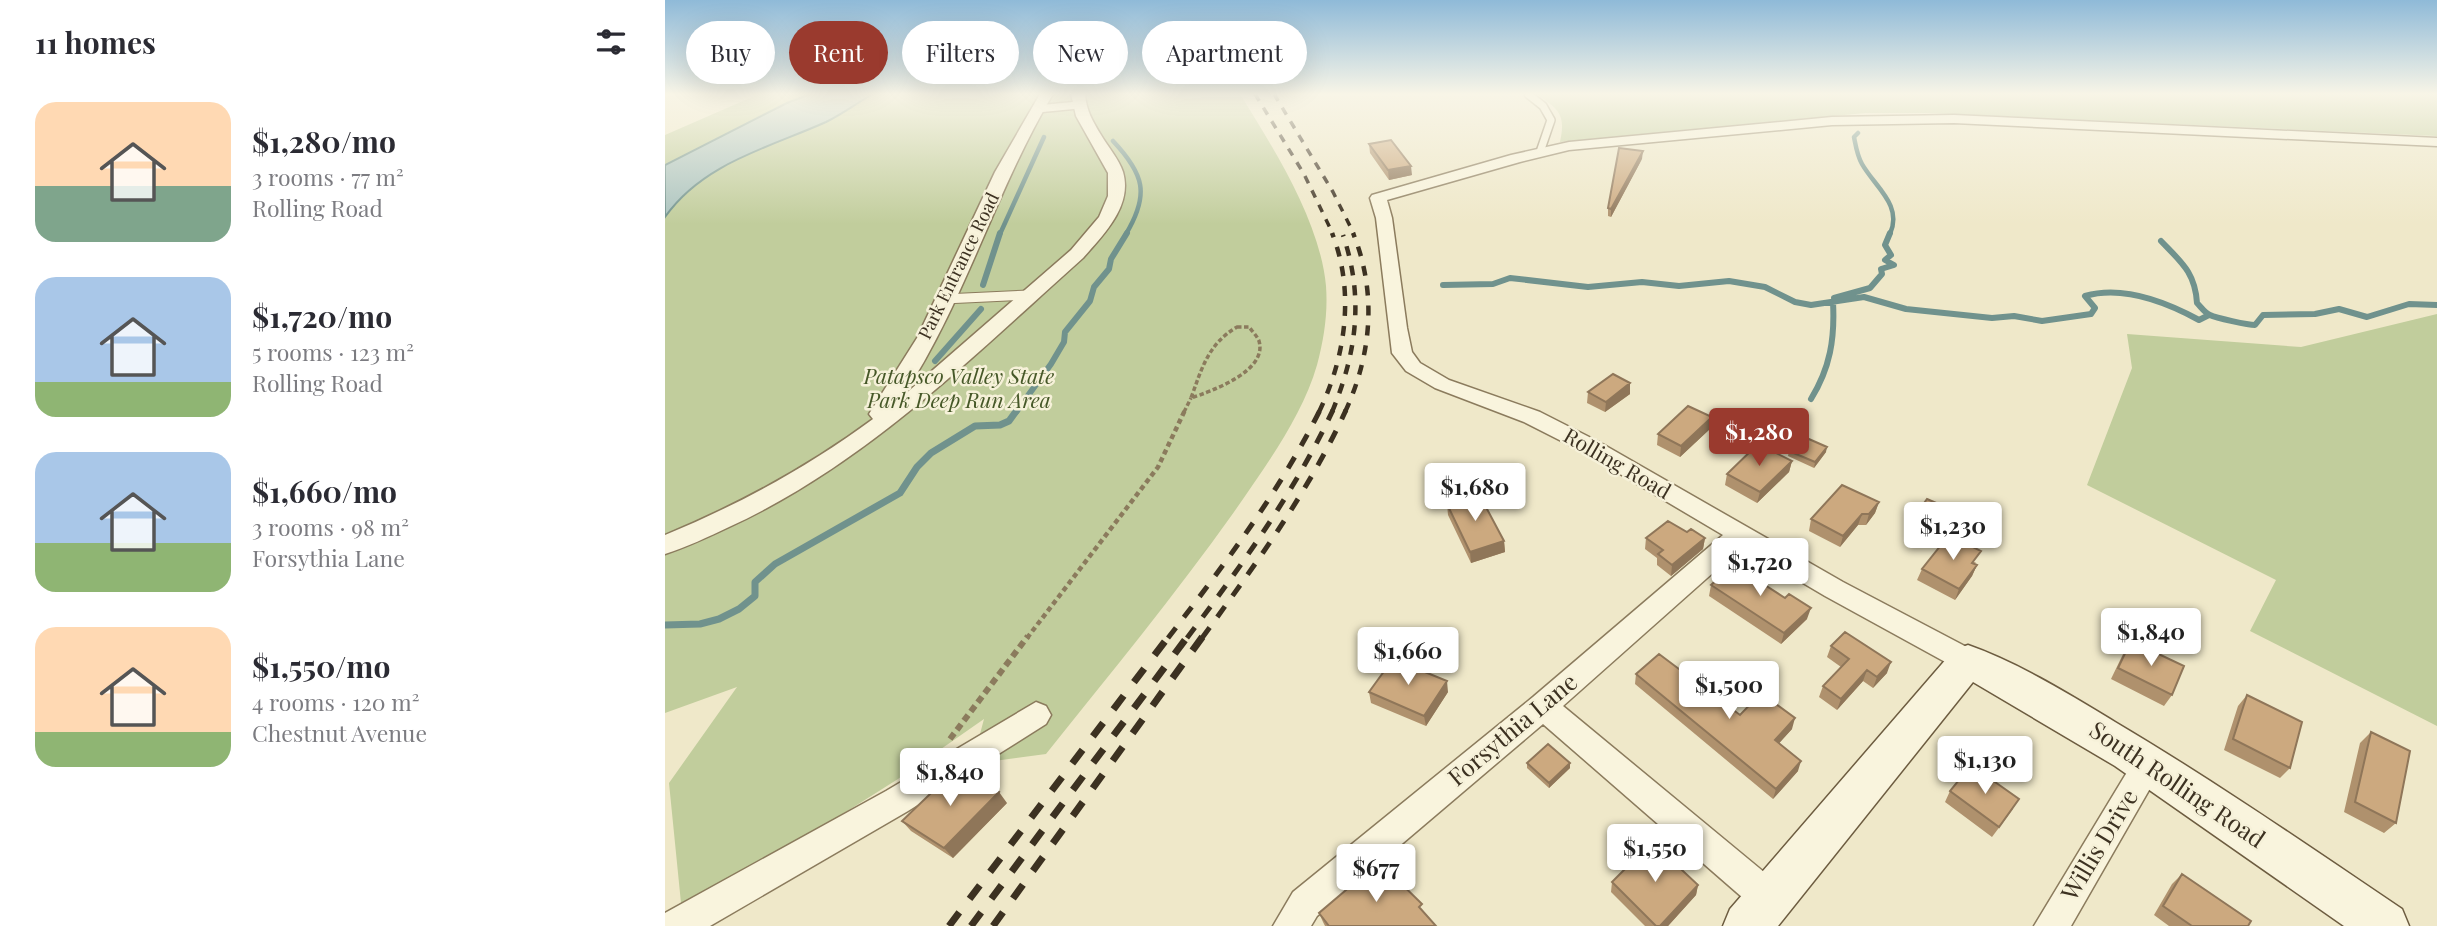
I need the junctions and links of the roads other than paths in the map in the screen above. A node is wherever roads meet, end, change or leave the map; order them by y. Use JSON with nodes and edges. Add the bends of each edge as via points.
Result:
{"nodes":[{"id":1,"x":1020,"y":137,"type":"edge"},
{"id":2,"x":1098,"y":137,"type":"edge"},
{"id":3,"x":1545,"y":137,"type":"edge"},
{"id":4,"x":1652,"y":137,"type":"edge"},
{"id":5,"x":2327,"y":137,"type":"edge"},
{"id":6,"x":2437,"y":142,"type":"edge"},
{"id":7,"x":1540,"y":152,"type":"junction"},
{"id":8,"x":1029,"y":295,"type":"junction"},
{"id":9,"x":944,"y":299,"type":"junction"},
{"id":10,"x":865,"y":435,"type":"junction"},
{"id":11,"x":1739,"y":535,"type":"junction"},
{"id":12,"x":665,"y":545,"type":"edge"},
{"id":13,"x":1968,"y":661,"type":"junction"},
{"id":14,"x":1543,"y":706,"type":"junction"},
{"id":15,"x":1036,"y":715,"type":"dead end"},
{"id":16,"x":2149,"y":764,"type":"junction"},
{"id":17,"x":1759,"y":912,"type":"edge"},
{"id":18,"x":676,"y":926,"type":"edge"},
{"id":19,"x":1290,"y":926,"type":"edge"},
{"id":20,"x":2051,"y":926,"type":"edge"},
{"id":21,"x":2385,"y":926,"type":"edge"}],
"edges":[{"from":1,"to":9,"type":"street","name":"Park Entrance Road"},
{"from":2,"to":8,"type":"street","name":"Park Entrance Road","via":[[1116,172],[1117,193],[1111,210],[1077,254]]},
{"from":3,"to":7,"type":"lane"},
{"from":4,"to":7,"type":"street"},
{"from":5,"to":6,"type":"street"},
{"from":7,"to":11,"type":"street","name":"Rolling Road","via":[[1378,198],[1402,353],[1413,368],[1442,384],[1532,417]]},
{"from":8,"to":9,"type":"lane"},
{"from":8,"to":10,"type":"street","name":"Park Entrance Road"},
{"from":9,"to":10,"type":"street","name":"Park Entrance Road","via":[[894,396]]},
{"from":10,"to":12,"type":"street","name":"Park Entrance Road","via":[[767,498]]},
{"from":11,"to":13,"type":"street","name":"Rolling Road"},
{"from":11,"to":14,"type":"street","name":"Forsythia Lane"},
{"from":13,"to":16,"type":"street","name":"South Rolling Road"},
{"from":13,"to":17,"type":"street"},
{"from":14,"to":17,"type":"street"},
{"from":14,"to":19,"type":"street","name":"Forsythia Lane","via":[[1305,904]]},
{"from":15,"to":18,"type":"street","via":[[897,801]]},
{"from":16,"to":20,"type":"street","name":"Willis Drive"},
{"from":16,"to":21,"type":"street","name":"South Rolling Road"}]}
